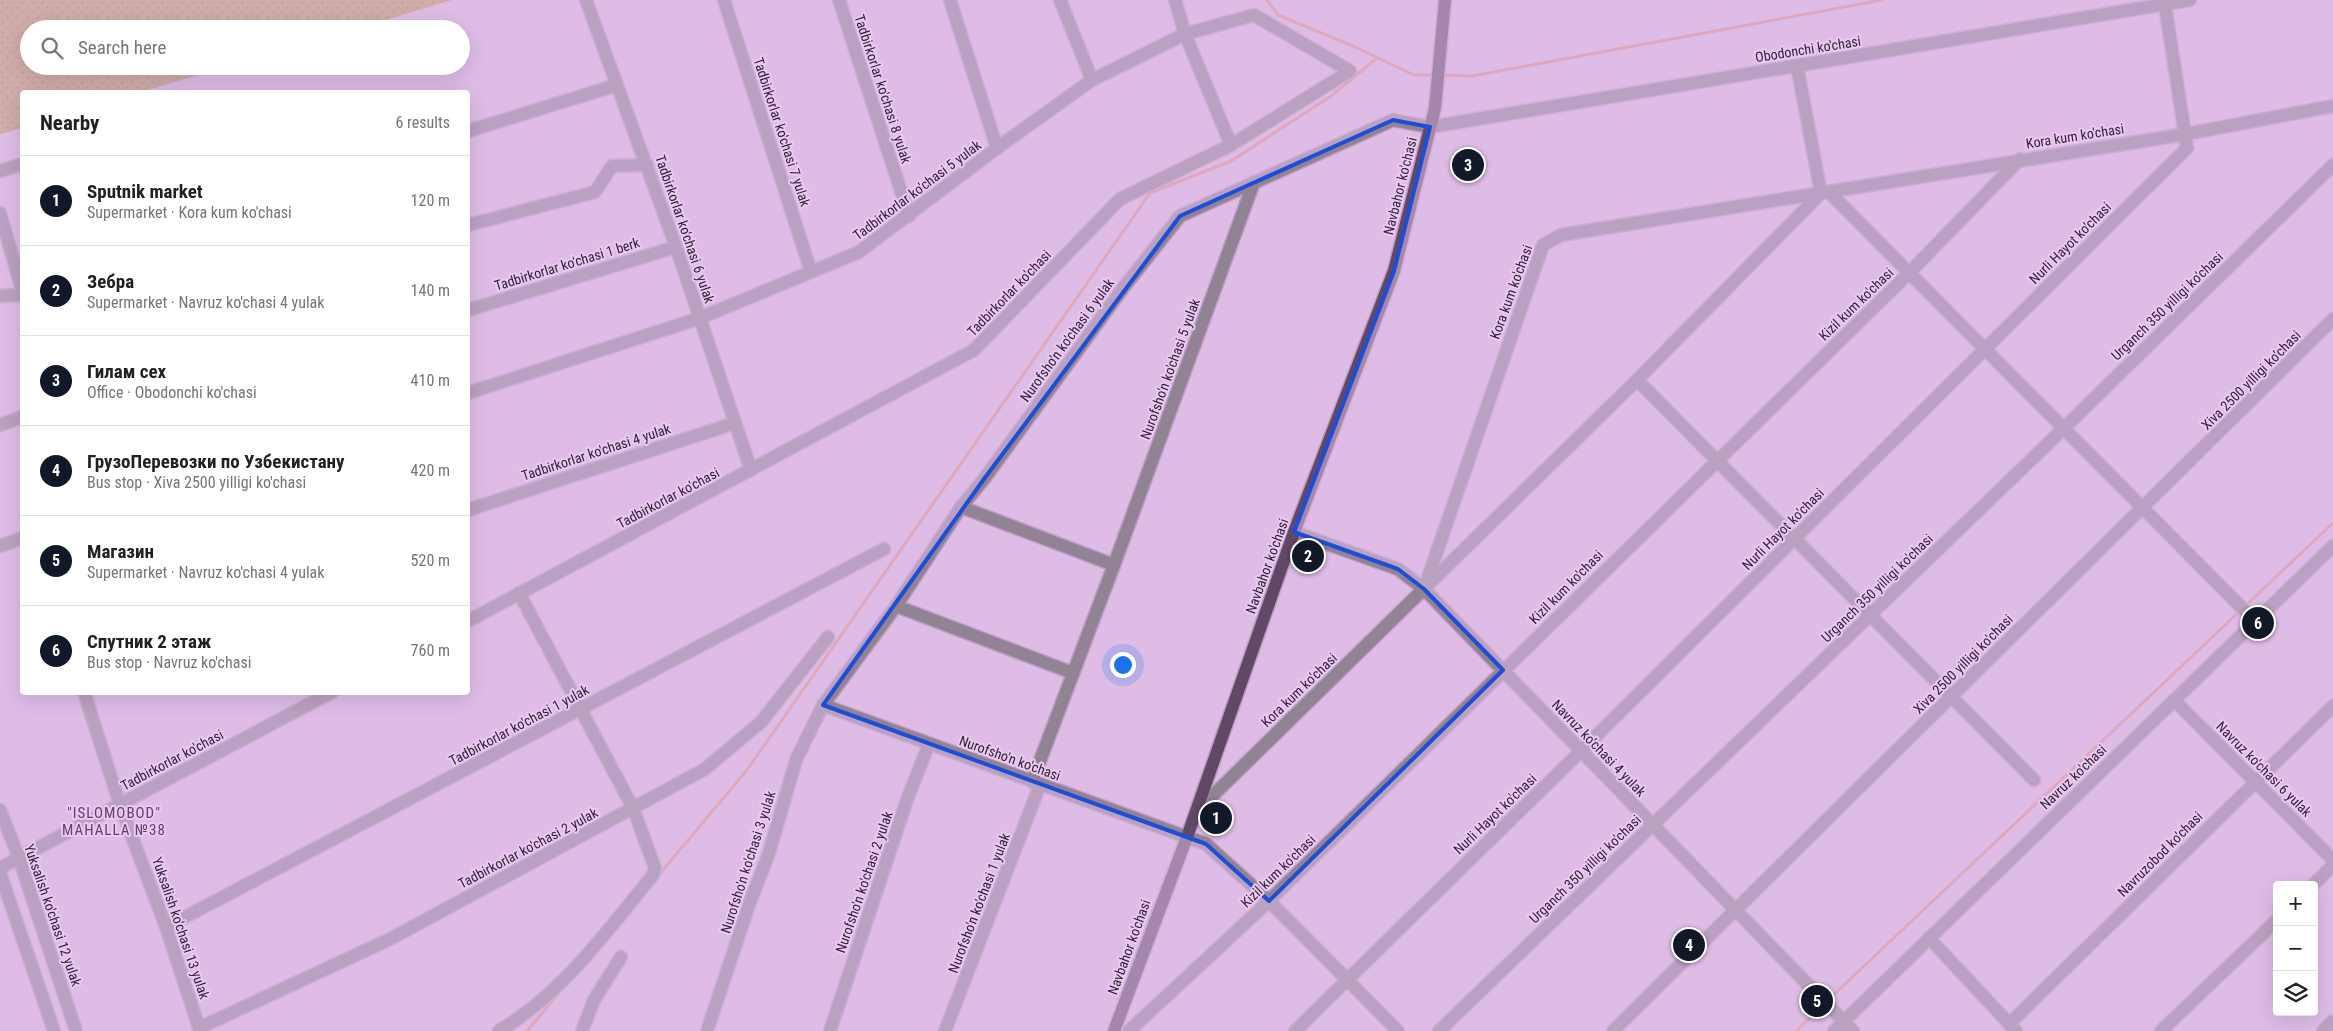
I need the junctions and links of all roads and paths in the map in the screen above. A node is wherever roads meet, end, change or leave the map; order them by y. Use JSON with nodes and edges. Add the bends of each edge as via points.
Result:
{"nodes":[{"id":1,"x":586,"y":0,"type":"edge"},
{"id":2,"x":724,"y":0,"type":"edge"},
{"id":3,"x":838,"y":0,"type":"edge"},
{"id":4,"x":950,"y":0,"type":"edge"},
{"id":5,"x":1060,"y":0,"type":"edge"},
{"id":6,"x":1175,"y":0,"type":"edge"},
{"id":7,"x":1445,"y":0,"type":"edge"},
{"id":8,"x":2190,"y":0,"type":"edge"},
{"id":9,"x":2165,"y":4,"type":"junction"},
{"id":10,"x":1254,"y":15,"type":"joint"},
{"id":11,"x":1185,"y":34,"type":"junction"},
{"id":12,"x":1797,"y":66,"type":"junction"},
{"id":13,"x":1092,"y":80,"type":"junction"},
{"id":14,"x":617,"y":85,"type":"junction"},
{"id":15,"x":2333,"y":106,"type":"edge"},
{"id":16,"x":1430,"y":127,"type":"junction"},
{"id":17,"x":470,"y":129,"type":"edge"},
{"id":18,"x":2186,"y":134,"type":"junction"},
{"id":19,"x":1232,"y":145,"type":"junction"},
{"id":20,"x":997,"y":148,"type":"junction"},
{"id":21,"x":2020,"y":159,"type":"junction"},
{"id":22,"x":20,"y":165,"type":"edge"},
{"id":23,"x":647,"y":165,"type":"junction"},
{"id":24,"x":2333,"y":165,"type":"edge"},
{"id":25,"x":0,"y":171,"type":"edge"},
{"id":26,"x":1254,"y":182,"type":"junction"},
{"id":27,"x":1825,"y":192,"type":"junction"},
{"id":28,"x":0,"y":213,"type":"edge"},
{"id":29,"x":908,"y":216,"type":"junction"},
{"id":30,"x":470,"y":225,"type":"edge"},
{"id":31,"x":676,"y":247,"type":"junction"},
{"id":32,"x":811,"y":272,"type":"junction"},
{"id":33,"x":1909,"y":273,"type":"junction"},
{"id":34,"x":20,"y":283,"type":"edge"},
{"id":35,"x":20,"y":295,"type":"edge"},
{"id":36,"x":0,"y":296,"type":"edge"},
{"id":37,"x":470,"y":309,"type":"edge"},
{"id":38,"x":700,"y":318,"type":"junction"},
{"id":39,"x":2333,"y":319,"type":"edge"},
{"id":40,"x":1984,"y":349,"type":"junction"},
{"id":41,"x":1637,"y":380,"type":"junction"},
{"id":42,"x":470,"y":392,"type":"edge"},
{"id":43,"x":20,"y":418,"type":"edge"},
{"id":44,"x":735,"y":423,"type":"junction"},
{"id":45,"x":0,"y":425,"type":"edge"},
{"id":46,"x":2063,"y":429,"type":"junction"},
{"id":47,"x":1716,"y":460,"type":"junction"},
{"id":48,"x":752,"y":470,"type":"junction"},
{"id":49,"x":961,"y":507,"type":"junction"},
{"id":50,"x":470,"y":509,"type":"edge"},
{"id":51,"x":2141,"y":509,"type":"junction"},
{"id":52,"x":1294,"y":532,"type":"junction"},
{"id":53,"x":20,"y":539,"type":"edge"},
{"id":54,"x":1794,"y":539,"type":"junction"},
{"id":55,"x":0,"y":546,"type":"edge"},
{"id":56,"x":2333,"y":546,"type":"edge"},
{"id":57,"x":884,"y":549,"type":"dead end"},
{"id":58,"x":1114,"y":565,"type":"junction"},
{"id":59,"x":1424,"y":589,"type":"junction"},
{"id":60,"x":519,"y":594,"type":"junction"},
{"id":61,"x":896,"y":606,"type":"junction"},
{"id":62,"x":1870,"y":615,"type":"junction"},
{"id":63,"x":470,"y":620,"type":"edge"},
{"id":64,"x":2255,"y":621,"type":"junction"},
{"id":65,"x":828,"y":636,"type":"dead end"},
{"id":66,"x":1503,"y":670,"type":"junction"},
{"id":67,"x":1073,"y":673,"type":"junction"},
{"id":68,"x":85,"y":695,"type":"edge"},
{"id":69,"x":326,"y":695,"type":"edge"},
{"id":70,"x":1951,"y":697,"type":"junction"},
{"id":71,"x":2174,"y":700,"type":"junction"},
{"id":72,"x":823,"y":705,"type":"junction"},
{"id":73,"x":2333,"y":706,"type":"edge"},
{"id":74,"x":581,"y":709,"type":"junction"},
{"id":75,"x":928,"y":744,"type":"junction"},
{"id":76,"x":1581,"y":751,"type":"junction"},
{"id":77,"x":2034,"y":780,"type":"dead end"},
{"id":78,"x":2255,"y":781,"type":"junction"},
{"id":79,"x":1036,"y":783,"type":"junction"},
{"id":80,"x":120,"y":805,"type":"junction"},
{"id":81,"x":633,"y":808,"type":"junction"},
{"id":82,"x":0,"y":810,"type":"edge"},
{"id":83,"x":1196,"y":812,"type":"junction"},
{"id":84,"x":1653,"y":825,"type":"junction"},
{"id":85,"x":1187,"y":837,"type":"junction"},
{"id":86,"x":19,"y":858,"type":"junction"},
{"id":87,"x":2333,"y":860,"type":"edge"},
{"id":88,"x":2333,"y":865,"type":"edge"},
{"id":89,"x":0,"y":868,"type":"edge"},
{"id":90,"x":0,"y":873,"type":"edge"},
{"id":91,"x":2317,"y":881,"type":"edge"},
{"id":92,"x":1269,"y":901,"type":"junction"},
{"id":93,"x":1734,"y":909,"type":"junction"},
{"id":94,"x":37,"y":911,"type":"junction"},
{"id":95,"x":15,"y":918,"type":"junction"},
{"id":96,"x":2273,"y":924,"type":"edge"},
{"id":97,"x":166,"y":927,"type":"junction"},
{"id":98,"x":1929,"y":938,"type":"junction"},
{"id":99,"x":621,"y":957,"type":"dead end"},
{"id":100,"x":1347,"y":980,"type":"junction"},
{"id":101,"x":1844,"y":1021,"type":"junction"},
{"id":102,"x":2333,"y":1021,"type":"edge"},
{"id":103,"x":2013,"y":1028,"type":"edge"},
{"id":104,"x":200,"y":1029,"type":"edge"},
{"id":105,"x":54,"y":1031,"type":"edge"},
{"id":106,"x":76,"y":1031,"type":"edge"},
{"id":107,"x":499,"y":1031,"type":"edge"},
{"id":108,"x":582,"y":1031,"type":"edge"},
{"id":109,"x":707,"y":1031,"type":"edge"},
{"id":110,"x":830,"y":1031,"type":"edge"},
{"id":111,"x":946,"y":1031,"type":"edge"},
{"id":112,"x":1114,"y":1031,"type":"edge"},
{"id":113,"x":1129,"y":1031,"type":"edge"},
{"id":114,"x":1295,"y":1031,"type":"edge"},
{"id":115,"x":1398,"y":1031,"type":"edge"},
{"id":116,"x":1439,"y":1031,"type":"edge"},
{"id":117,"x":1613,"y":1031,"type":"edge"},
{"id":118,"x":1834,"y":1031,"type":"edge"},
{"id":119,"x":1853,"y":1031,"type":"edge"},
{"id":120,"x":2162,"y":1031,"type":"edge"},
{"id":121,"x":2323,"y":1031,"type":"edge"}],
"edges":[{"from":1,"to":14,"type":"street","name":"Tadbirkorlar ko'chasi 6 yulak"},
{"from":2,"to":32,"type":"street","name":"Tadbirkorlar ko'chasi 7 yulak"},
{"from":3,"to":29,"type":"street","name":"Tadbirkorlar ko'chasi 8 yulak"},
{"from":4,"to":20,"type":"street"},
{"from":5,"to":13,"type":"street"},
{"from":6,"to":11,"type":"street"},
{"from":7,"to":16,"type":"main road","name":"Navbahor ko'chasi","via":[[1435,108]]},
{"from":8,"to":9,"type":"street","name":"Obodonchi ko'chasi"},
{"from":9,"to":12,"type":"street","name":"Obodonchi ko'chasi"},
{"from":9,"to":18,"type":"street","name":"Nurli Hayot ko'chasi"},
{"from":10,"to":11,"type":"street","name":"Tadbirkorlar ko'chasi 5 yulak"},
{"from":10,"to":19,"type":"street","name":"Tadbirkorlar ko'chasi","via":[[1350,71]]},
{"from":11,"to":13,"type":"street","name":"Tadbirkorlar ko'chasi 5 yulak"},
{"from":11,"to":19,"type":"street"},
{"from":12,"to":16,"type":"street","name":"Obodonchi ko'chasi"},
{"from":12,"to":27,"type":"street"},
{"from":13,"to":20,"type":"street","name":"Tadbirkorlar ko'chasi 5 yulak"},
{"from":14,"to":17,"type":"street"},
{"from":14,"to":23,"type":"street","name":"Tadbirkorlar ko'chasi 6 yulak"},
{"from":15,"to":18,"type":"street","name":"Kora kum ko'chasi"},
{"from":16,"to":26,"type":"street","name":"Nurofsho'n ko'chasi 6 yulak","via":[[1393,120]]},
{"from":16,"to":52,"type":"main road","name":"Navbahor ko'chasi","via":[[1394,271]]},
{"from":18,"to":21,"type":"street","name":"Kora kum ko'chasi"},
{"from":18,"to":40,"type":"street","name":"Nurli Hayot ko'chasi","via":[[2187,148]]},
{"from":19,"to":48,"type":"street","name":"Tadbirkorlar ko'chasi","via":[[1120,199],[974,350]]},
{"from":20,"to":29,"type":"street","name":"Tadbirkorlar ko'chasi 5 yulak"},
{"from":21,"to":27,"type":"street","name":"Kora kum ko'chasi"},
{"from":21,"to":33,"type":"street","name":"Kizil kum ko'chasi"},
{"from":22,"to":25,"type":"street"},
{"from":23,"to":30,"type":"street","via":[[612,166],[595,192]]},
{"from":23,"to":31,"type":"street","name":"Tadbirkorlar ko'chasi 6 yulak"},
{"from":24,"to":46,"type":"street","name":"Urganch 350 yilligi ko'chasi"},
{"from":26,"to":49,"type":"street","name":"Nurofsho'n ko'chasi 6 yulak","via":[[1180,216]]},
{"from":26,"to":58,"type":"street","name":"Nurofsho'n ko'chasi 5 yulak"},
{"from":27,"to":33,"type":"street"},
{"from":27,"to":41,"type":"street","name":"Kora kum ko'chasi"},
{"from":27,"to":59,"type":"street","name":"Kora kum ko'chasi","via":[[1562,235],[1543,245]]},
{"from":28,"to":34,"type":"street"},
{"from":29,"to":32,"type":"street","name":"Tadbirkorlar ko'chasi 5 yulak","via":[[859,252]]},
{"from":31,"to":37,"type":"street","name":"Tadbirkorlar ko'chasi 1 berk"},
{"from":31,"to":38,"type":"street","name":"Tadbirkorlar ko'chasi 6 yulak"},
{"from":32,"to":38,"type":"street","name":"Tadbirkorlar ko'chasi 5 yulak"},
{"from":33,"to":40,"type":"street"},
{"from":33,"to":47,"type":"street","name":"Kizil kum ko'chasi"},
{"from":35,"to":36,"type":"street"},
{"from":38,"to":42,"type":"street","name":"Tadbirkorlar ko'chasi 5 yulak"},
{"from":38,"to":44,"type":"street","name":"Tadbirkorlar ko'chasi 6 yulak"},
{"from":39,"to":51,"type":"street","name":"Xiva 2500 yilligi ko'chasi"},
{"from":40,"to":46,"type":"street"},
{"from":40,"to":54,"type":"street","name":"Nurli Hayot ko'chasi"},
{"from":41,"to":47,"type":"street"},
{"from":41,"to":59,"type":"street","name":"Kora kum ko'chasi"},
{"from":43,"to":45,"type":"street"},
{"from":44,"to":48,"type":"street","name":"Tadbirkorlar ko'chasi 6 yulak"},
{"from":44,"to":50,"type":"street","name":"Tadbirkorlar ko'chasi 4 yulak"},
{"from":46,"to":51,"type":"street"},
{"from":46,"to":62,"type":"street","name":"Urganch 350 yilligi ko'chasi"},
{"from":47,"to":54,"type":"street"},
{"from":47,"to":66,"type":"street","name":"Kizil kum ko'chasi"},
{"from":48,"to":60,"type":"street","name":"Tadbirkorlar ko'chasi"},
{"from":49,"to":58,"type":"street"},
{"from":49,"to":61,"type":"street","name":"Nurofsho'n ko'chasi 6 yulak"},
{"from":51,"to":64,"type":"street"},
{"from":51,"to":70,"type":"street","name":"Xiva 2500 yilligi ko'chasi"},
{"from":52,"to":59,"type":"street","name":"Navruz ko'chasi 4 yulak","via":[[1398,569]]},
{"from":52,"to":83,"type":"main road","name":"Navbahor ko'chasi"},
{"from":53,"to":55,"type":"street"},
{"from":54,"to":62,"type":"street"},
{"from":54,"to":76,"type":"street","name":"Nurli Hayot ko'chasi"},
{"from":56,"to":64,"type":"street","name":"Navruz ko'chasi"},
{"from":57,"to":74,"type":"street","name":"Tadbirkorlar ko'chasi 1 yulak"},
{"from":58,"to":67,"type":"street","name":"Nurofsho'n ko'chasi 5 yulak"},
{"from":59,"to":66,"type":"street","name":"Navruz ko'chasi 4 yulak"},
{"from":59,"to":83,"type":"street","name":"Kora kum ko'chasi"},
{"from":60,"to":63,"type":"street","name":"Tadbirkorlar ko'chasi"},
{"from":60,"to":74,"type":"street"},
{"from":61,"to":67,"type":"street"},
{"from":61,"to":72,"type":"street","name":"Nurofsho'n ko'chasi 6 yulak"},
{"from":62,"to":70,"type":"street"},
{"from":62,"to":84,"type":"street","name":"Urganch 350 yilligi ko'chasi"},
{"from":64,"to":71,"type":"street","name":"Navruz ko'chasi"},
{"from":65,"to":81,"type":"street","name":"Tadbirkorlar ko'chasi 2 yulak","via":[[761,722],[705,769]]},
{"from":66,"to":76,"type":"street","name":"Navruz ko'chasi 4 yulak"},
{"from":66,"to":92,"type":"street","name":"Kizil kum ko'chasi"},
{"from":67,"to":79,"type":"street","name":"Nurofsho'n ko'chasi 5 yulak"},
{"from":68,"to":80,"type":"street","name":"Yuksalish ko'chasi 13 yulak"},
{"from":69,"to":80,"type":"street","name":"Tadbirkorlar ko'chasi"},
{"from":70,"to":77,"type":"street"},
{"from":70,"to":93,"type":"street","name":"Xiva 2500 yilligi ko'chasi"},
{"from":71,"to":78,"type":"street","name":"Navruz ko'chasi 6 yulak"},
{"from":71,"to":98,"type":"street","name":"Navruz ko'chasi"},
{"from":72,"to":75,"type":"street","name":"Nurofsho'n ko'chasi"},
{"from":72,"to":109,"type":"street","name":"Nurofsho'n ko'chasi 3 yulak","via":[[796,760],[770,853],[750,902]]},
{"from":73,"to":78,"type":"street","name":"Navruzobod ko'chasi"},
{"from":74,"to":81,"type":"street"},
{"from":74,"to":97,"type":"street","name":"Tadbirkorlar ko'chasi 1 yulak"},
{"from":75,"to":79,"type":"street","name":"Nurofsho'n ko'chasi"},
{"from":75,"to":110,"type":"street","name":"Nurofsho'n ko'chasi 2 yulak"},
{"from":76,"to":84,"type":"street","name":"Navruz ko'chasi 4 yulak"},
{"from":76,"to":100,"type":"street","name":"Nurli Hayot ko'chasi"},
{"from":78,"to":87,"type":"street","name":"Navruz ko'chasi 6 yulak"},
{"from":78,"to":103,"type":"street","name":"Navruzobod ko'chasi"},
{"from":79,"to":85,"type":"street","name":"Nurofsho'n ko'chasi"},
{"from":79,"to":111,"type":"street","name":"Nurofsho'n ko'chasi 1 yulak"},
{"from":80,"to":86,"type":"street","name":"Tadbirkorlar ko'chasi"},
{"from":80,"to":97,"type":"street","name":"Yuksalish ko'chasi 13 yulak"},
{"from":81,"to":104,"type":"street","name":"Tadbirkorlar ko'chasi 2 yulak","via":[[390,939]]},
{"from":81,"to":107,"type":"street","via":[[655,868],[653,876],[569,977],[524,1015]]},
{"from":82,"to":86,"type":"street","name":"Yuksalish ko'chasi 12 yulak"},
{"from":83,"to":85,"type":"main road","name":"Navbahor ko'chasi"},
{"from":84,"to":93,"type":"street","name":"Navruz ko'chasi 4 yulak"},
{"from":84,"to":116,"type":"street","name":"Urganch 350 yilligi ko'chasi"},
{"from":85,"to":92,"type":"street","name":"Nurofsho'n ko'chasi","via":[[1206,844]]},
{"from":85,"to":112,"type":"main road","name":"Navbahor ko'chasi"},
{"from":86,"to":89,"type":"street","name":"Tadbirkorlar ko'chasi"},
{"from":86,"to":94,"type":"street","name":"Yuksalish ko'chasi 12 yulak"},
{"from":88,"to":91,"type":"street"},
{"from":90,"to":95,"type":"street"},
{"from":92,"to":100,"type":"street","name":"Nurofsho'n ko'chasi"},
{"from":92,"to":113,"type":"street","name":"Kizil kum ko'chasi"},
{"from":93,"to":101,"type":"street","name":"Navruz ko'chasi 4 yulak"},
{"from":93,"to":117,"type":"street","name":"Xiva 2500 yilligi ko'chasi"},
{"from":94,"to":95,"type":"street"},
{"from":94,"to":106,"type":"street","name":"Yuksalish ko'chasi 12 yulak"},
{"from":95,"to":105,"type":"street"},
{"from":96,"to":120,"type":"street"},
{"from":97,"to":104,"type":"street","name":"Yuksalish ko'chasi 13 yulak"},
{"from":98,"to":101,"type":"street","name":"Navruz ko'chasi"},
{"from":98,"to":103,"type":"street"},
{"from":99,"to":108,"type":"street","via":[[594,1000]]},
{"from":100,"to":114,"type":"street","name":"Nurli Hayot ko'chasi"},
{"from":100,"to":115,"type":"street","name":"Nurofsho'n ko'chasi"},
{"from":101,"to":118,"type":"street","name":"Navruz ko'chasi"},
{"from":101,"to":119,"type":"street","name":"Navruz ko'chasi 4 yulak"},
{"from":102,"to":121,"type":"street"}]}
